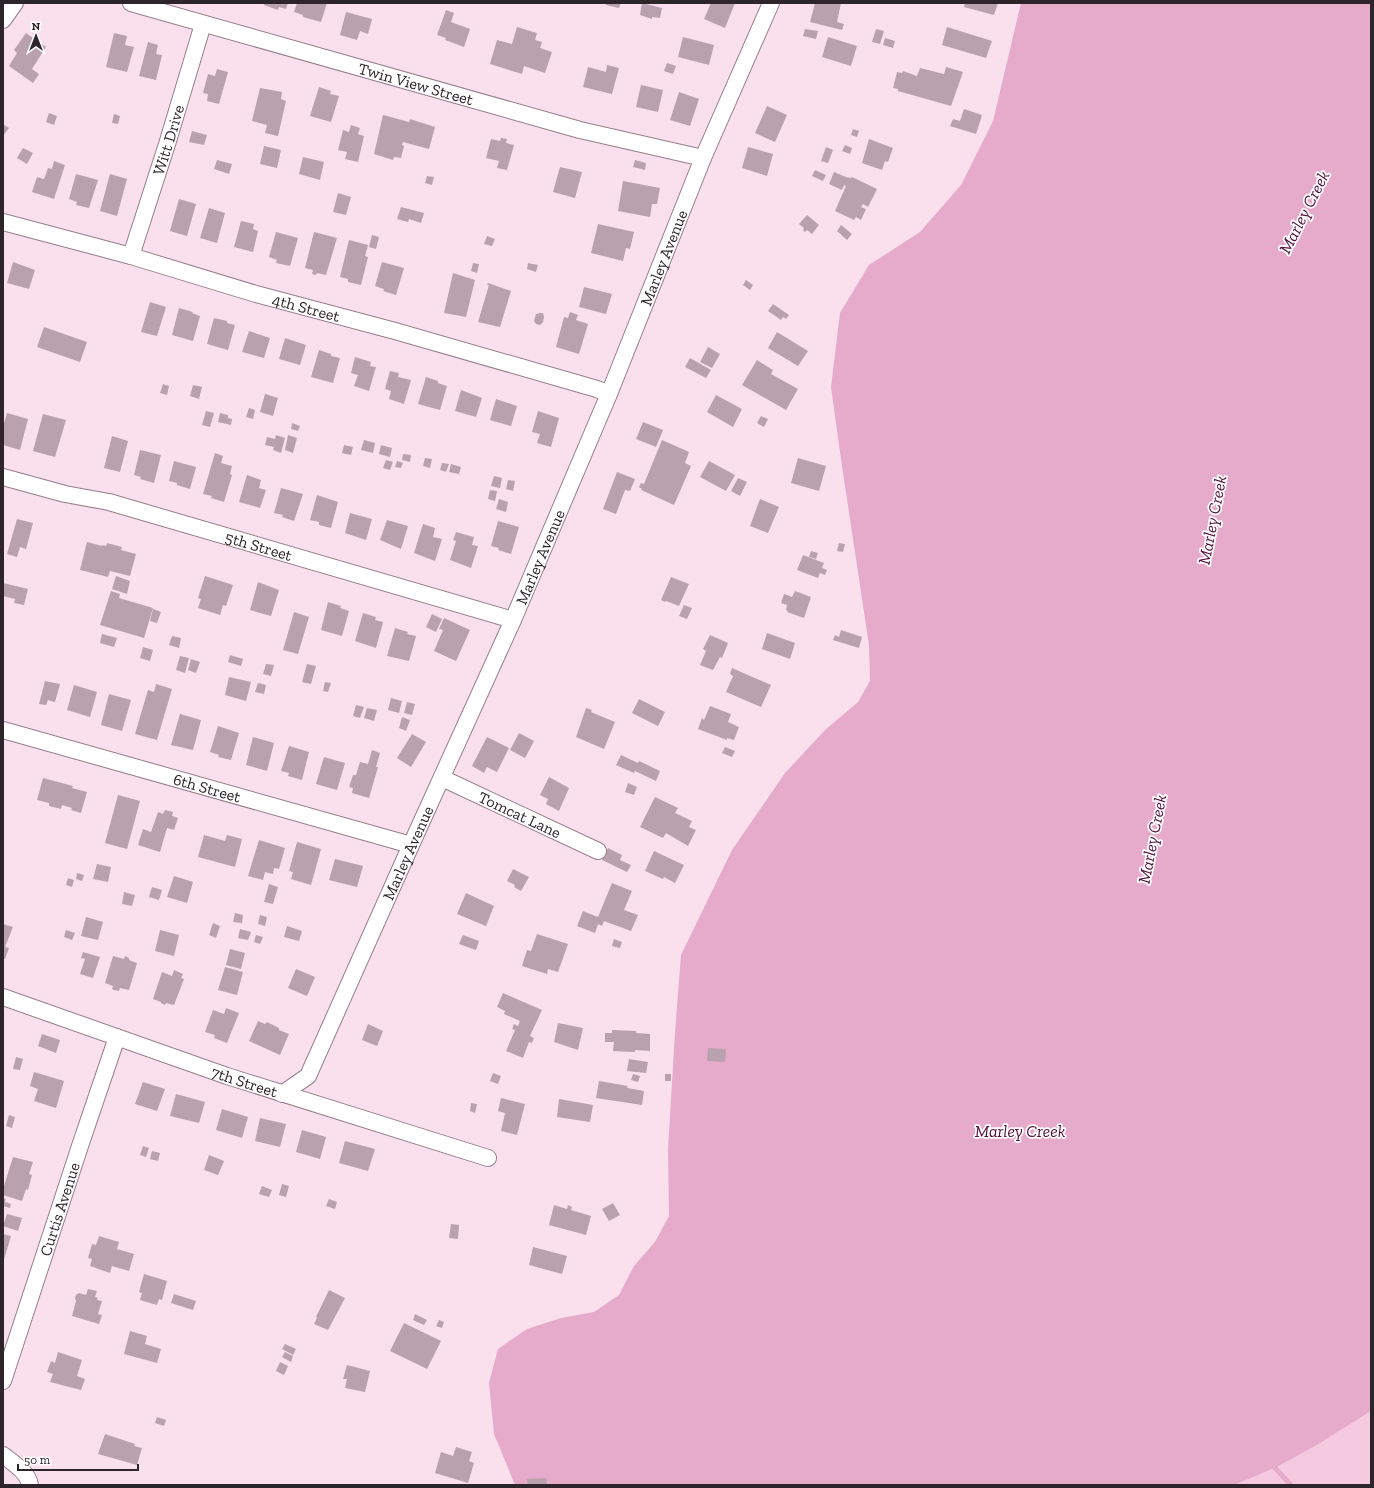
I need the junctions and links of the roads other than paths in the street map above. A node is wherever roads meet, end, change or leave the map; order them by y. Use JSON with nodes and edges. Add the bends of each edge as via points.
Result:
{"nodes":[{"id":1,"x":15,"y":3,"type":"edge"},
{"id":2,"x":131,"y":3,"type":"edge"},
{"id":3,"x":770,"y":3,"type":"edge"},
{"id":4,"x":3,"y":20,"type":"edge"},
{"id":5,"x":202,"y":24,"type":"junction"},
{"id":6,"x":702,"y":158,"type":"junction"},
{"id":7,"x":3,"y":222,"type":"edge"},
{"id":8,"x":132,"y":256,"type":"junction"},
{"id":9,"x":609,"y":394,"type":"junction"},
{"id":10,"x":3,"y":477,"type":"edge"},
{"id":11,"x":513,"y":620,"type":"junction"},
{"id":12,"x":3,"y":730,"type":"edge"},
{"id":13,"x":442,"y":778,"type":"junction"},
{"id":14,"x":411,"y":845,"type":"junction"},
{"id":15,"x":598,"y":851,"type":"dead end"},
{"id":16,"x":3,"y":996,"type":"edge"},
{"id":17,"x":117,"y":1037,"type":"junction"},
{"id":18,"x":282,"y":1094,"type":"junction"},
{"id":19,"x":488,"y":1158,"type":"dead end"},
{"id":20,"x":3,"y":1381,"type":"edge"},
{"id":21,"x":3,"y":1455,"type":"edge"},
{"id":22,"x":30,"y":1485,"type":"edge"}],
"edges":[{"from":1,"to":4,"type":"street"},
{"from":2,"to":5,"type":"street","name":"Twin View Street"},
{"from":3,"to":6,"type":"street","name":"Marley Avenue"},
{"from":5,"to":6,"type":"street","name":"Twin View Street","via":[[580,130]]},
{"from":5,"to":8,"type":"street","name":"Witt Drive"},
{"from":6,"to":9,"type":"street","name":"Marley Avenue"},
{"from":7,"to":8,"type":"street","name":"4th Street"},
{"from":8,"to":9,"type":"street","name":"4th Street","via":[[256,294],[402,333]]},
{"from":9,"to":11,"type":"street","name":"Marley Avenue"},
{"from":10,"to":11,"type":"street","name":"5th Street","via":[[66,494],[109,502]]},
{"from":11,"to":13,"type":"street","name":"Marley Avenue"},
{"from":12,"to":14,"type":"street","name":"6th Street"},
{"from":13,"to":14,"type":"street","name":"Marley Avenue"},
{"from":13,"to":15,"type":"street","name":"Tomcat Lane"},
{"from":14,"to":18,"type":"street","name":"Marley Avenue","via":[[308,1076]]},
{"from":16,"to":17,"type":"street","name":"7th Street"},
{"from":17,"to":18,"type":"street","name":"7th Street"},
{"from":17,"to":20,"type":"street","name":"Curtis Avenue"},
{"from":18,"to":19,"type":"street","name":"7th Street"},
{"from":21,"to":22,"type":"street","via":[[22,1470]]}]}
